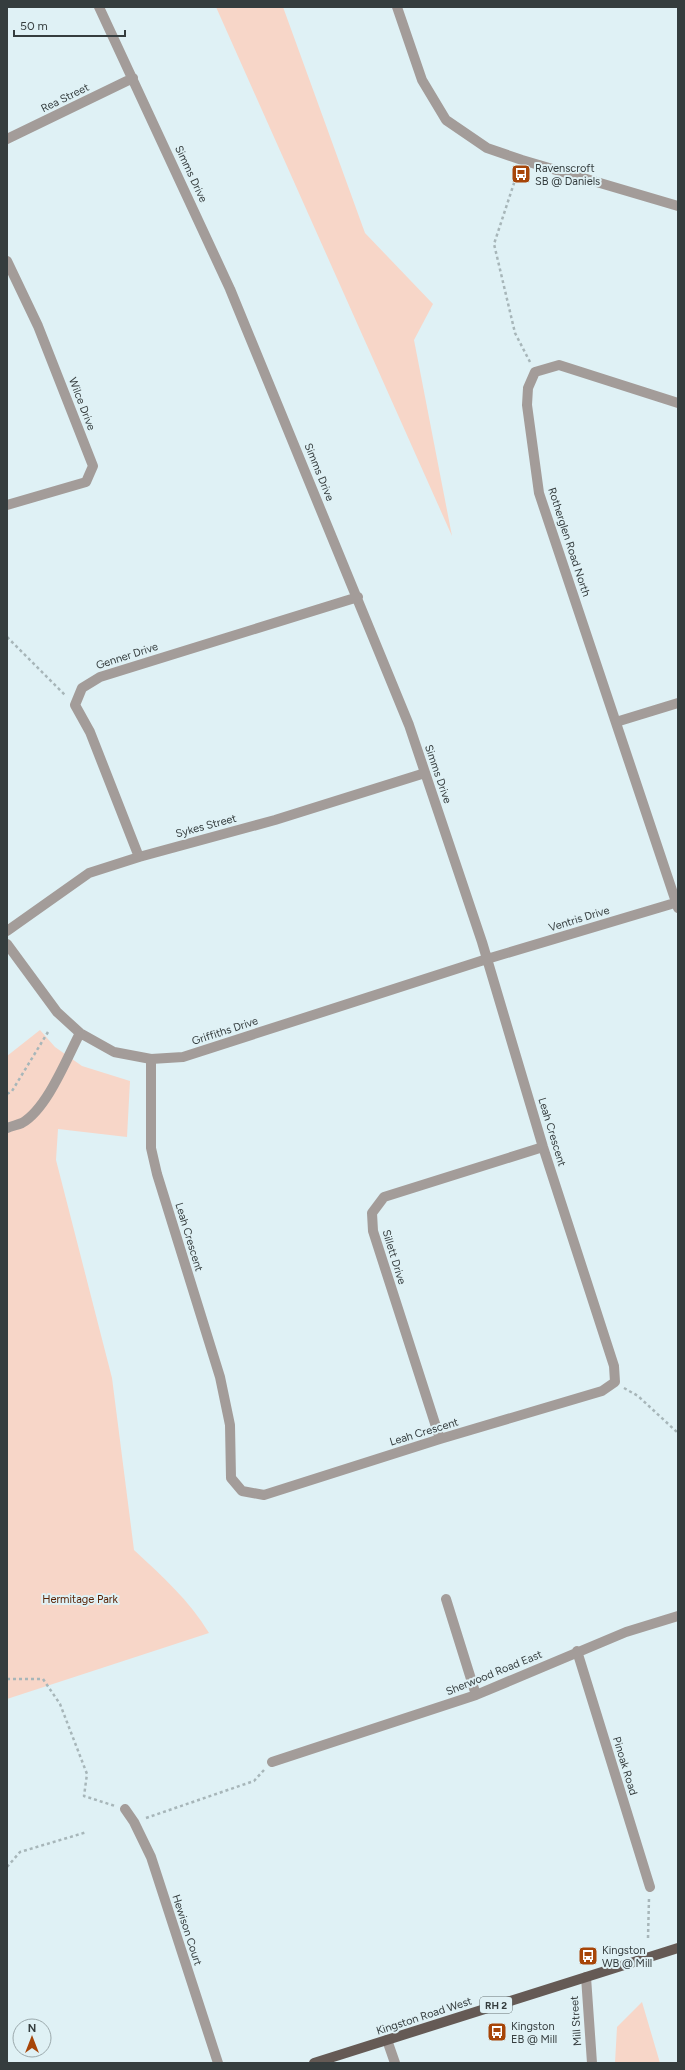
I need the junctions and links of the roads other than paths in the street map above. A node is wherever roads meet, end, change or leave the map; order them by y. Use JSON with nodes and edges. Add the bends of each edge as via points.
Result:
{"nodes":[{"id":1,"x":99,"y":7,"type":"edge"},
{"id":2,"x":397,"y":7,"type":"edge"},
{"id":3,"x":133,"y":78,"type":"junction"},
{"id":4,"x":7,"y":139,"type":"edge"},
{"id":5,"x":678,"y":206,"type":"edge"},
{"id":6,"x":7,"y":261,"type":"edge"},
{"id":7,"x":678,"y":403,"type":"edge"},
{"id":8,"x":7,"y":505,"type":"edge"},
{"id":9,"x":358,"y":598,"type":"junction"},
{"id":10,"x":678,"y":703,"type":"edge"},
{"id":11,"x":616,"y":722,"type":"junction"},
{"id":12,"x":425,"y":773,"type":"junction"},
{"id":13,"x":139,"y":857,"type":"junction"},
{"id":14,"x":677,"y":904,"type":"edge"},
{"id":15,"x":7,"y":931,"type":"edge"},
{"id":16,"x":7,"y":944,"type":"edge"},
{"id":17,"x":487,"y":959,"type":"junction"},
{"id":18,"x":80,"y":1033,"type":"junction"},
{"id":19,"x":152,"y":1059,"type":"junction"},
{"id":20,"x":7,"y":1128,"type":"edge"},
{"id":21,"x":543,"y":1147,"type":"junction"},
{"id":22,"x":440,"y":1439,"type":"junction"},
{"id":23,"x":446,"y":1599,"type":"dead end"},
{"id":24,"x":678,"y":1616,"type":"edge"},
{"id":25,"x":577,"y":1651,"type":"junction"},
{"id":26,"x":476,"y":1695,"type":"junction"},
{"id":27,"x":272,"y":1762,"type":"road end"},
{"id":28,"x":125,"y":1809,"type":"road end"},
{"id":29,"x":650,"y":1887,"type":"road end"},
{"id":30,"x":678,"y":1948,"type":"edge"},
{"id":31,"x":586,"y":1977,"type":"junction"},
{"id":32,"x":387,"y":2040,"type":"junction"},
{"id":33,"x":218,"y":2063,"type":"edge"},
{"id":34,"x":317,"y":2063,"type":"edge"},
{"id":35,"x":395,"y":2063,"type":"edge"},
{"id":36,"x":592,"y":2063,"type":"edge"}],
"edges":[{"from":1,"to":3,"type":"street","name":"Simms Drive"},
{"from":2,"to":5,"type":"street","via":[[422,80],[446,120],[487,148]]},
{"from":3,"to":4,"type":"street","name":"Rea Street"},
{"from":3,"to":9,"type":"street","name":"Simms Drive","via":[[230,289]]},
{"from":6,"to":8,"type":"street","name":"Wilce Drive","via":[[38,326],[93,466],[86,482]]},
{"from":7,"to":11,"type":"street","name":"Rotherglen Road North","via":[[559,365],[535,372],[528,388],[527,405],[539,493]]},
{"from":9,"to":12,"type":"street","name":"Simms Drive","via":[[409,725]]},
{"from":9,"to":13,"type":"street","name":"Genner Drive","via":[[100,677],[82,688],[75,705],[90,732]]},
{"from":10,"to":11,"type":"street"},
{"from":11,"to":14,"type":"street","name":"Rotherglen Road North"},
{"from":12,"to":13,"type":"street","name":"Sykes Street","via":[[274,820]]},
{"from":12,"to":17,"type":"street","name":"Simms Drive"},
{"from":13,"to":15,"type":"street","name":"Sykes Street","via":[[89,873]]},
{"from":14,"to":17,"type":"street","name":"Ventris Drive"},
{"from":16,"to":18,"type":"street","name":"Griffiths Drive","via":[[57,1012]]},
{"from":17,"to":19,"type":"street","name":"Griffiths Drive","via":[[183,1057]]},
{"from":17,"to":21,"type":"street","name":"Leah Crescent"},
{"from":18,"to":19,"type":"street","name":"Griffiths Drive","via":[[114,1052]]},
{"from":18,"to":20,"type":"street","via":[[41,1104],[22,1122]]},
{"from":19,"to":22,"type":"street","name":"Leah Crescent","via":[[151,1148],[220,1377],[230,1425],[231,1478],[242,1491],[264,1495]]},
{"from":21,"to":22,"type":"street","name":"Sillett Drive","via":[[384,1197],[372,1213],[373,1231]]},
{"from":21,"to":22,"type":"street","name":"Leah Crescent","via":[[614,1366],[615,1382],[602,1391]]},
{"from":23,"to":26,"type":"street"},
{"from":24,"to":25,"type":"street","name":"Sherwood Road East"},
{"from":25,"to":26,"type":"street","name":"Sherwood Road East"},
{"from":25,"to":29,"type":"street","name":"Pinoak Road"},
{"from":26,"to":27,"type":"street","name":"Sherwood Road East"},
{"from":28,"to":33,"type":"street","name":"Hewison Court","via":[[151,1857]]},
{"from":30,"to":31,"type":"main road","name":"Kingston Road West","number":"RH 2"},
{"from":31,"to":32,"type":"main road","name":"Kingston Road West","number":"RH 2"},
{"from":31,"to":36,"type":"street","name":"Mill Street"},
{"from":32,"to":34,"type":"main road","name":"Kingston Road West","number":"RH 2"},
{"from":32,"to":35,"type":"street"}]}
